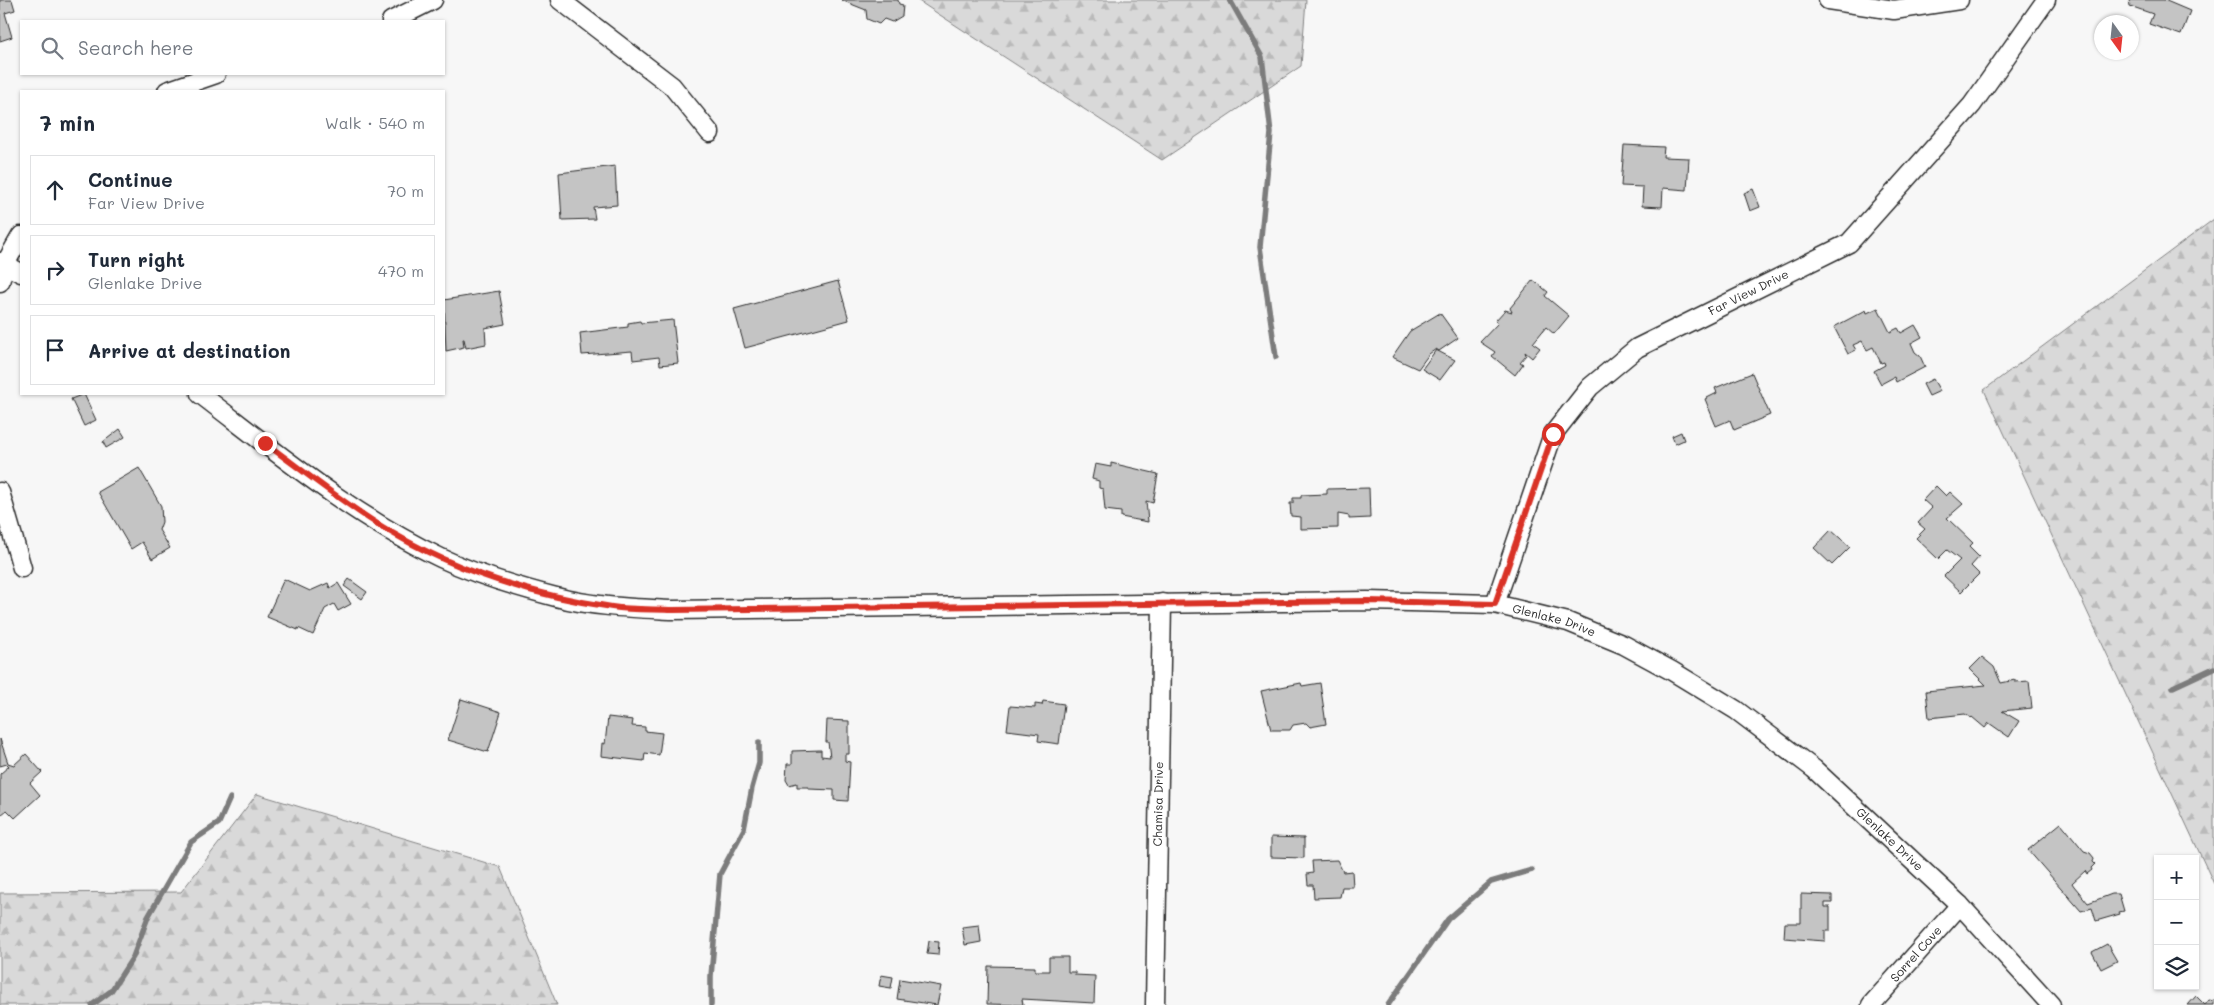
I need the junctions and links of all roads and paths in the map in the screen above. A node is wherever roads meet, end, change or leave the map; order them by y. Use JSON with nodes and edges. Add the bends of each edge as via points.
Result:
{"nodes":[{"id":1,"x":433,"y":0,"type":"edge"},
{"id":2,"x":560,"y":0,"type":"edge"},
{"id":3,"x":1828,"y":0,"type":"edge"},
{"id":4,"x":1959,"y":0,"type":"edge"},
{"id":5,"x":2046,"y":0,"type":"edge"},
{"id":6,"x":393,"y":20,"type":"edge"},
{"id":7,"x":213,"y":75,"type":"edge"},
{"id":8,"x":170,"y":90,"type":"edge"},
{"id":9,"x":710,"y":133,"type":"dead end"},
{"id":10,"x":20,"y":238,"type":"edge"},
{"id":11,"x":3,"y":263,"type":"edge"},
{"id":12,"x":20,"y":272,"type":"edge"},
{"id":13,"x":0,"y":282,"type":"edge"},
{"id":14,"x":201,"y":395,"type":"edge"},
{"id":15,"x":0,"y":492,"type":"edge"},
{"id":16,"x":22,"y":568,"type":"dead end"},
{"id":17,"x":1162,"y":603,"type":"junction"},
{"id":18,"x":1495,"y":604,"type":"junction"},
{"id":19,"x":1960,"y":904,"type":"junction"},
{"id":20,"x":1155,"y":1005,"type":"edge"},
{"id":21,"x":1871,"y":1005,"type":"edge"},
{"id":22,"x":2051,"y":1005,"type":"edge"}],
"edges":[{"from":1,"to":6,"type":"street"},
{"from":2,"to":9,"type":"street","via":[[672,86]]},
{"from":3,"to":4,"type":"street","via":[[1894,10]]},
{"from":5,"to":18,"type":"street","name":"Far View Drive","via":[[1972,105],[1849,243],[1637,348],[1590,387],[1553,434]]},
{"from":7,"to":8,"type":"street"},
{"from":10,"to":11,"type":"street"},
{"from":11,"to":12,"type":"street"},
{"from":11,"to":13,"type":"street"},
{"from":14,"to":17,"type":"street","name":"Glenlake Drive","via":[[377,524],[442,558],[494,579],[558,598],[614,607],[673,610]]},
{"from":15,"to":16,"type":"street"},
{"from":17,"to":18,"type":"street","name":"Glenlake Drive","via":[[1367,601]]},
{"from":17,"to":20,"type":"street","name":"Chamisa Drive"},
{"from":18,"to":19,"type":"street","name":"Glenlake Drive","via":[[1568,622],[1624,645],[1736,710],[1814,769]]},
{"from":19,"to":21,"type":"street","name":"Sorrel Cove"},
{"from":19,"to":22,"type":"street","name":"Glenlake Drive"}]}
